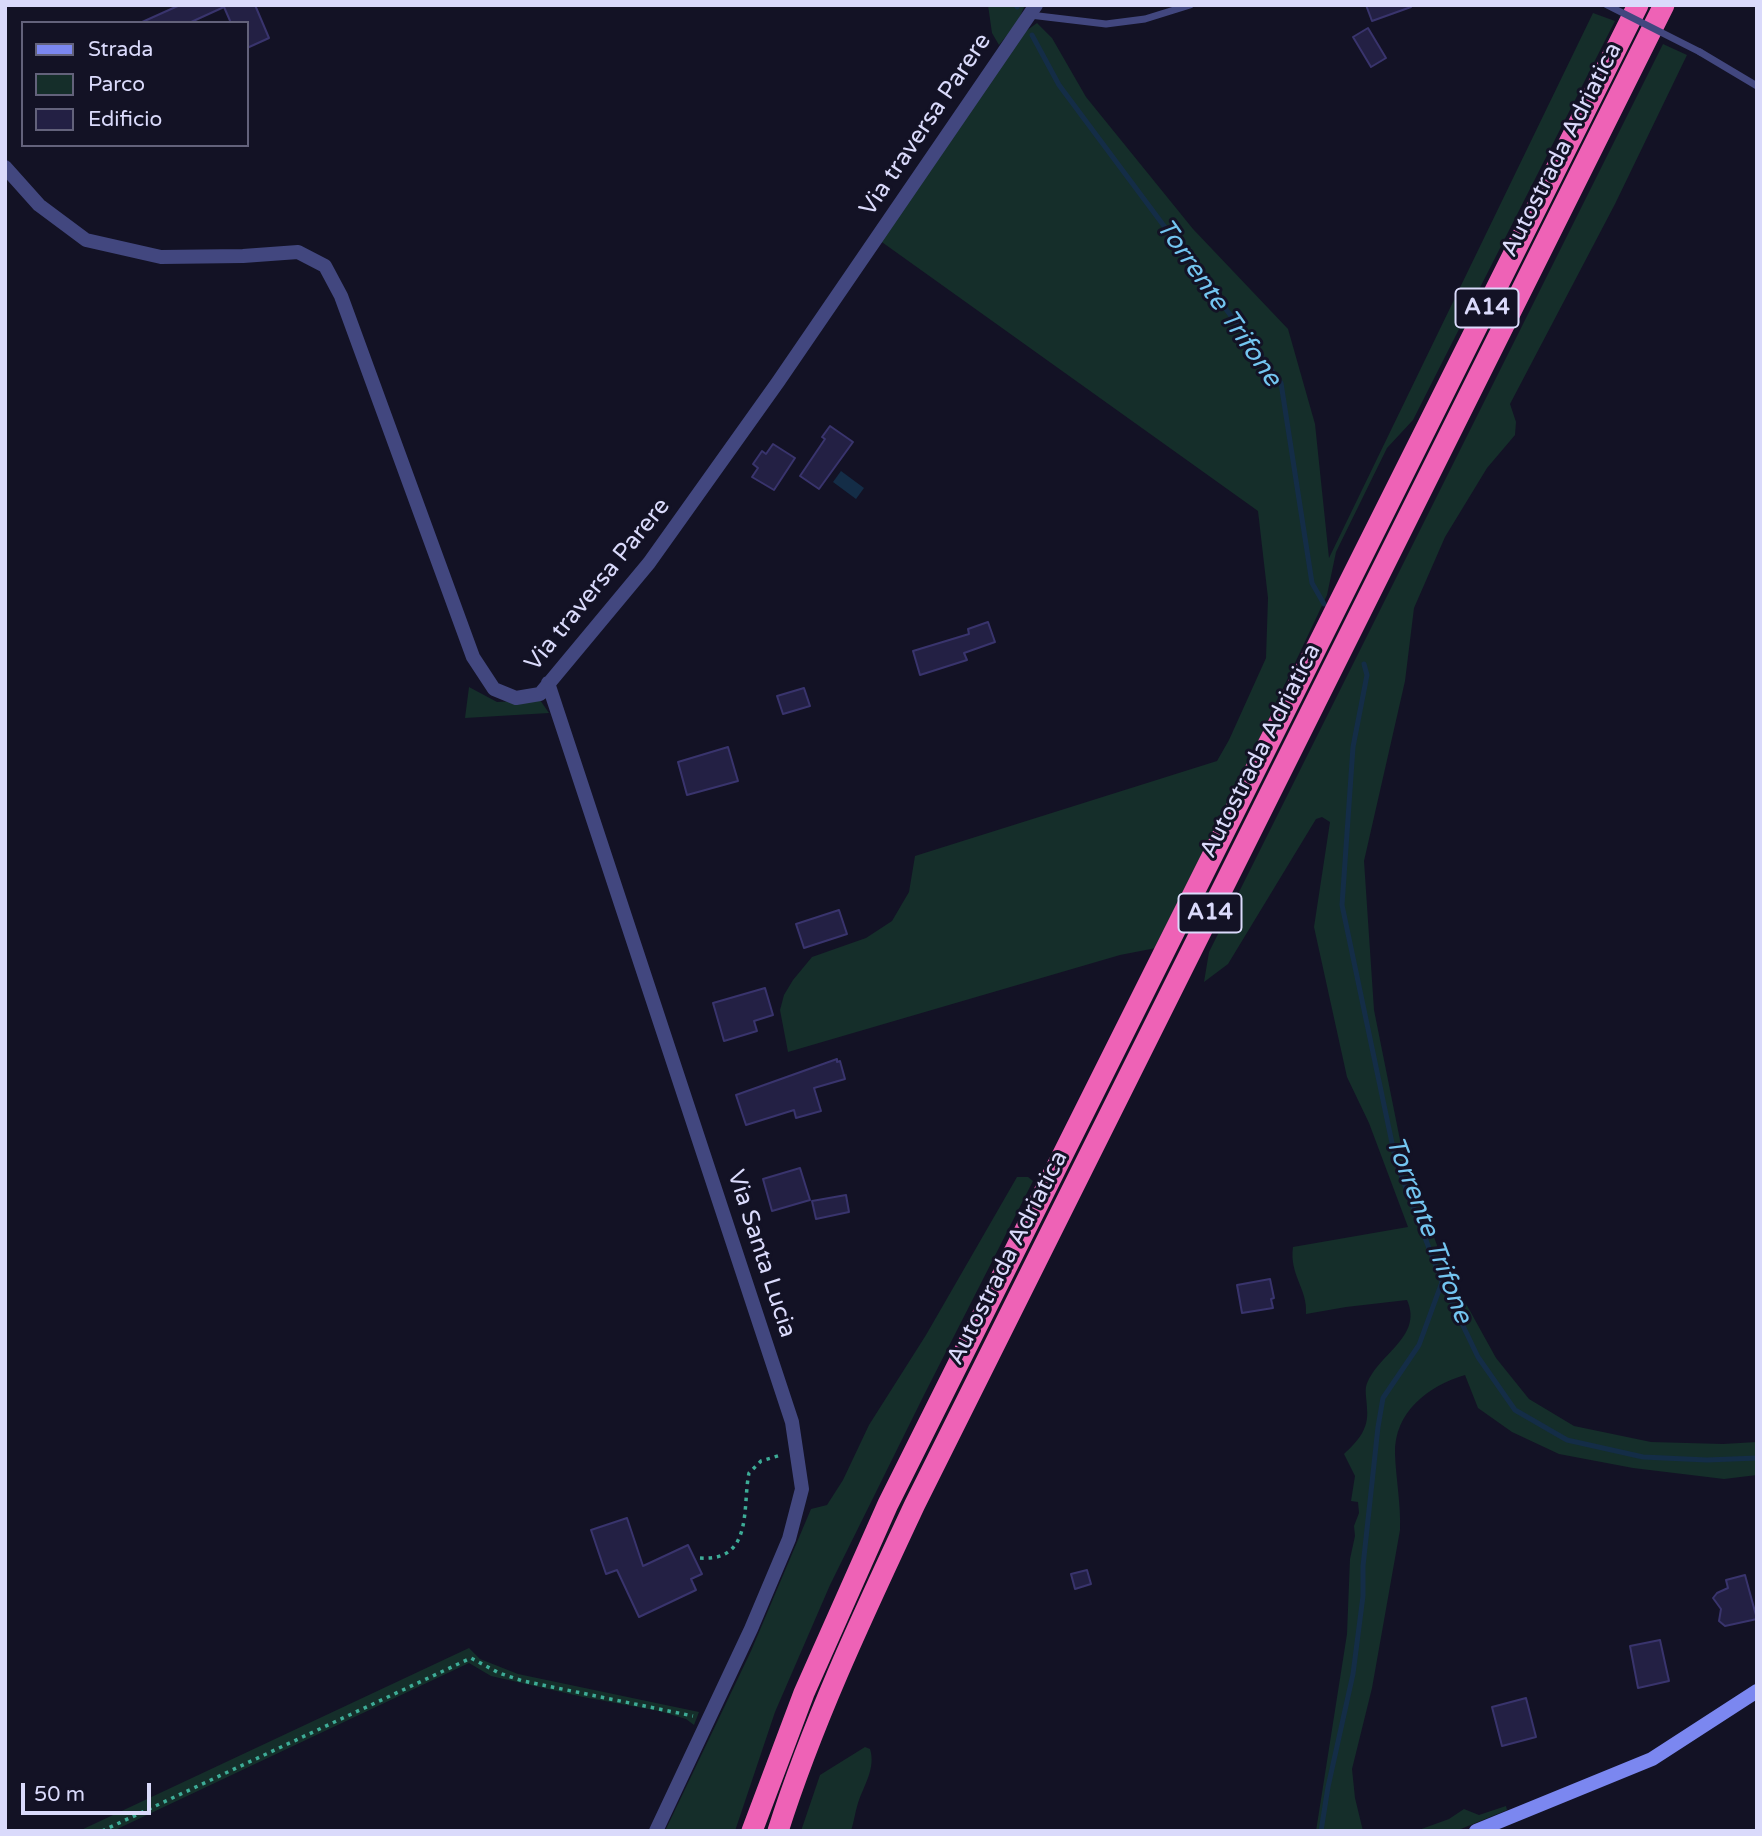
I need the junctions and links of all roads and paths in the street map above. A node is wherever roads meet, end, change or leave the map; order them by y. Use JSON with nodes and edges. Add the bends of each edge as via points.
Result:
{"nodes":[{"id":1,"x":1190,"y":5,"type":"edge"},
{"id":2,"x":1607,"y":5,"type":"edge"},
{"id":3,"x":1638,"y":5,"type":"edge"},
{"id":4,"x":1664,"y":5,"type":"edge"},
{"id":5,"x":1032,"y":10,"type":"edge"},
{"id":6,"x":1757,"y":86,"type":"edge"},
{"id":7,"x":5,"y":167,"type":"edge"},
{"id":8,"x":548,"y":683,"type":"junction"},
{"id":9,"x":796,"y":1451,"type":"junction"},
{"id":10,"x":700,"y":1558,"type":"dead end"},
{"id":11,"x":1757,"y":1691,"type":"edge"},
{"id":12,"x":709,"y":1719,"type":"junction"},
{"id":13,"x":102,"y":1831,"type":"edge"},
{"id":14,"x":656,"y":1831,"type":"edge"},
{"id":15,"x":752,"y":1831,"type":"edge"},
{"id":16,"x":778,"y":1831,"type":"edge"},
{"id":17,"x":1476,"y":1831,"type":"edge"}],
"edges":[{"from":1,"to":5,"type":"lane","via":[[1145,19],[1106,24]]},
{"from":2,"to":6,"type":"lane","bridge":true},
{"from":3,"to":15,"type":"highway","name":"Autostrada Adriatica","number":"A14","via":[[888,1504],[804,1693]]},
{"from":4,"to":16,"type":"highway","name":"Autostrada Adriatica","number":"A14","via":[[915,1504],[848,1647]]},
{"from":5,"to":8,"type":"street","name":"Via traversa Parere","via":[[649,563]]},
{"from":7,"to":8,"type":"street","name":"Via traversa Parere","via":[[39,205],[86,240],[161,257],[298,252],[325,266],[341,296],[473,657],[494,689],[516,698],[540,694]]},
{"from":8,"to":9,"type":"street","name":"Via Santa Lucia","via":[[788,1409]]},
{"from":9,"to":10,"type":"path","via":[[754,1466],[747,1482],[746,1519],[737,1541],[712,1559]]},
{"from":9,"to":12,"type":"street","name":"Via Santa Lucia","via":[[802,1489],[789,1539]]},
{"from":11,"to":17,"type":"main road","via":[[1652,1759]]},
{"from":12,"to":13,"type":"path","via":[[523,1681],[471,1658]]},
{"from":12,"to":14,"type":"street","name":"Via Santa Lucia"}]}
